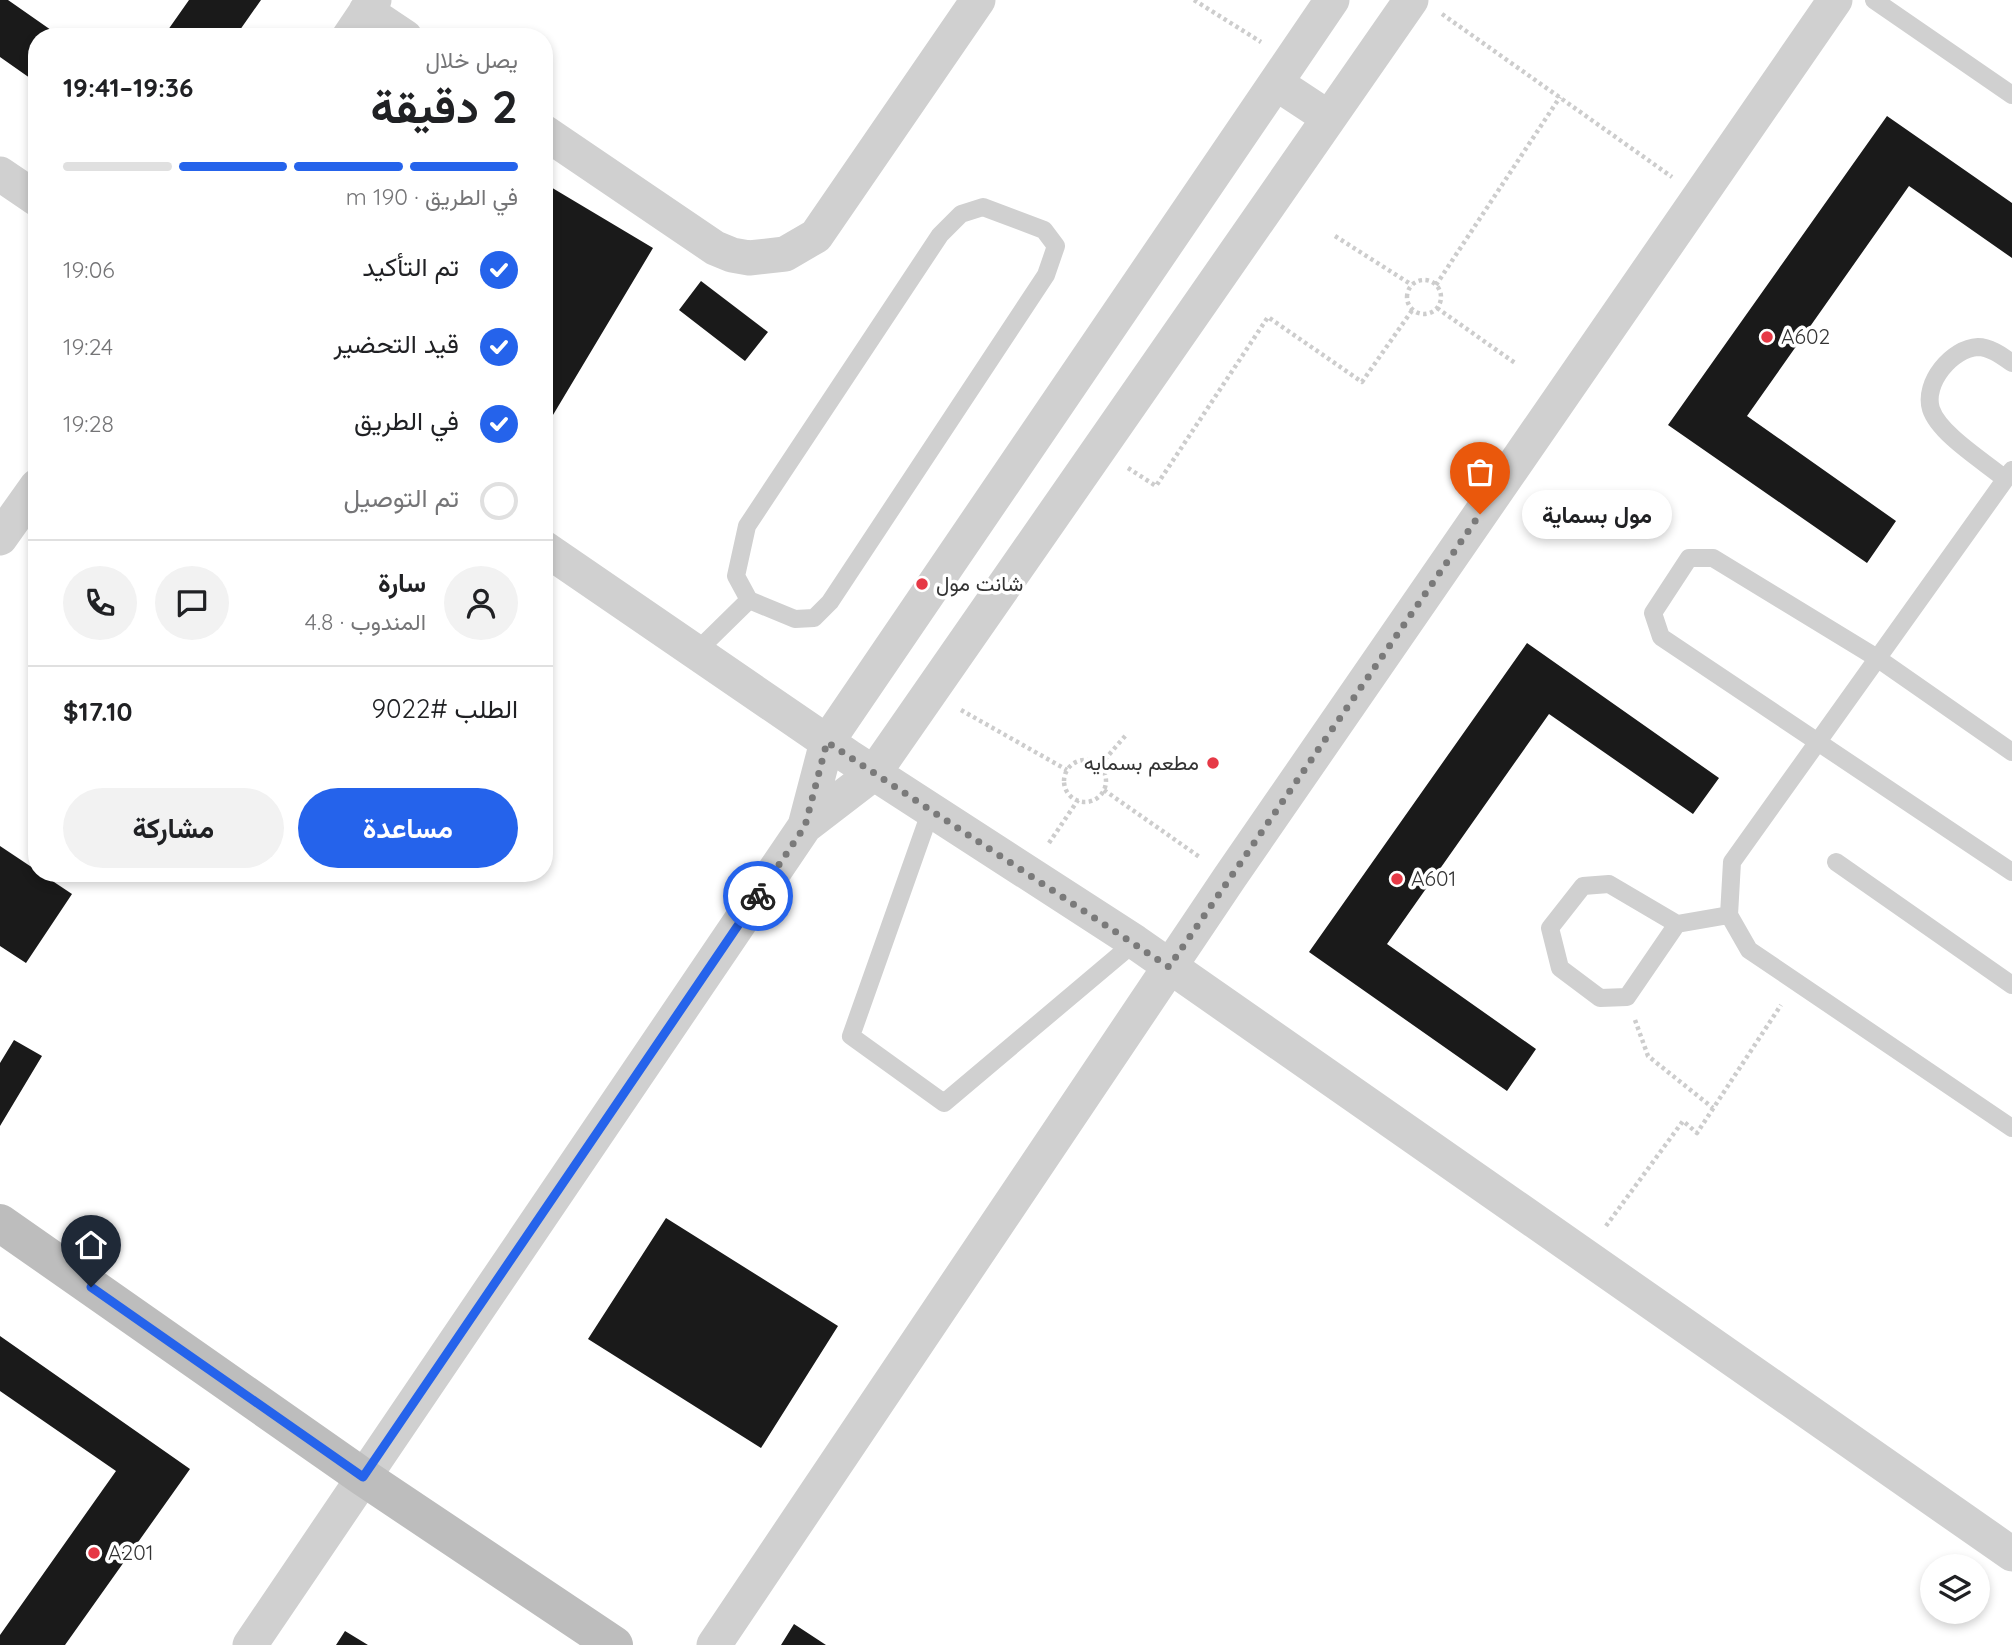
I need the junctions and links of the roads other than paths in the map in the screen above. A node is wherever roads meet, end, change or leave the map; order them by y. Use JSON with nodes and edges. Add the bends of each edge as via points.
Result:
{"nodes":[{"id":1,"x":978,"y":0,"type":"edge"},
{"id":2,"x":1332,"y":0,"type":"edge"},
{"id":3,"x":1835,"y":0,"type":"edge"},
{"id":4,"x":1874,"y":0,"type":"edge"},
{"id":5,"x":1421,"y":4,"type":"edge"},
{"id":6,"x":363,"y":16,"type":"edge"},
{"id":7,"x":387,"y":28,"type":"edge"},
{"id":8,"x":1283,"y":72,"type":"junction"},
{"id":9,"x":2012,"y":95,"type":"edge"},
{"id":10,"x":1329,"y":118,"type":"junction"},
{"id":11,"x":553,"y":138,"type":"edge"},
{"id":12,"x":0,"y":174,"type":"edge"},
{"id":13,"x":28,"y":194,"type":"edge"},
{"id":14,"x":2012,"y":363,"type":"edge"},
{"id":15,"x":2009,"y":474,"type":"edge"},
{"id":16,"x":28,"y":499,"type":"edge"},
{"id":17,"x":0,"y":538,"type":"edge"},
{"id":18,"x":553,"y":554,"type":"edge"},
{"id":19,"x":749,"y":600,"type":"junction"},
{"id":20,"x":696,"y":652,"type":"junction"},
{"id":21,"x":1877,"y":658,"type":"junction"},
{"id":22,"x":1818,"y":740,"type":"junction"},
{"id":23,"x":827,"y":742,"type":"junction"},
{"id":24,"x":2012,"y":752,"type":"edge"},
{"id":25,"x":874,"y":773,"type":"junction"},
{"id":26,"x":931,"y":810,"type":"junction"},
{"id":27,"x":805,"y":826,"type":"junction"},
{"id":28,"x":1836,"y":862,"type":"dead end"},
{"id":29,"x":2012,"y":872,"type":"edge"},
{"id":30,"x":1730,"y":915,"type":"junction"},
{"id":31,"x":1677,"y":924,"type":"junction"},
{"id":32,"x":1135,"y":942,"type":"junction"},
{"id":33,"x":1169,"y":967,"type":"junction"},
{"id":34,"x":2012,"y":985,"type":"edge"},
{"id":35,"x":2012,"y":1128,"type":"edge"},
{"id":36,"x":0,"y":1223,"type":"edge"},
{"id":37,"x":363,"y":1477,"type":"junction"},
{"id":38,"x":2012,"y":1554,"type":"edge"},
{"id":39,"x":250,"y":1645,"type":"edge"},
{"id":40,"x":614,"y":1645,"type":"edge"},
{"id":41,"x":714,"y":1645,"type":"edge"}],
"edges":[{"from":1,"to":11,"type":"street","via":[[816,236],[785,254],[749,258],[715,248]]},
{"from":2,"to":8,"type":"street"},
{"from":3,"to":33,"type":"street"},
{"from":4,"to":9,"type":"lane"},
{"from":5,"to":10,"type":"street"},
{"from":6,"to":7,"type":"street"},
{"from":8,"to":10,"type":"street"},
{"from":8,"to":23,"type":"street"},
{"from":10,"to":25,"type":"street"},
{"from":12,"to":13,"type":"street"},
{"from":14,"to":15,"type":"lane","via":[[1980,347],[1963,350],[1949,360],[1929,392],[1940,426]]},
{"from":15,"to":21,"type":"lane"},
{"from":16,"to":17,"type":"street"},
{"from":18,"to":20,"type":"street"},
{"from":19,"to":19,"type":"lane","via":[[796,619],[814,618],[830,602],[1046,275],[1056,246],[1044,230],[983,207],[961,214],[940,235],[747,526],[736,576]]},
{"from":19,"to":20,"type":"lane"},
{"from":20,"to":23,"type":"street"},
{"from":21,"to":22,"type":"lane"},
{"from":21,"to":22,"type":"lane","via":[[1713,558],[1689,558],[1653,613],[1661,637]]},
{"from":21,"to":24,"type":"lane"},
{"from":22,"to":29,"type":"lane"},
{"from":22,"to":30,"type":"lane","via":[[1732,862]]},
{"from":23,"to":25,"type":"street"},
{"from":23,"to":27,"type":"street"},
{"from":25,"to":26,"type":"street"},
{"from":25,"to":27,"type":"street"},
{"from":26,"to":32,"type":"street"},
{"from":26,"to":32,"type":"lane","via":[[851,1036],[944,1103]]},
{"from":27,"to":37,"type":"street"},
{"from":28,"to":34,"type":"lane"},
{"from":30,"to":31,"type":"lane"},
{"from":30,"to":35,"type":"lane","via":[[1749,950]]},
{"from":31,"to":31,"type":"lane","via":[[1609,884],[1583,886],[1550,928],[1560,968],[1600,998],[1627,997]]},
{"from":32,"to":33,"type":"street"},
{"from":33,"to":38,"type":"street"},
{"from":33,"to":41,"type":"street"},
{"from":36,"to":37,"type":"street"},
{"from":37,"to":39,"type":"street"},
{"from":37,"to":40,"type":"street"}]}
